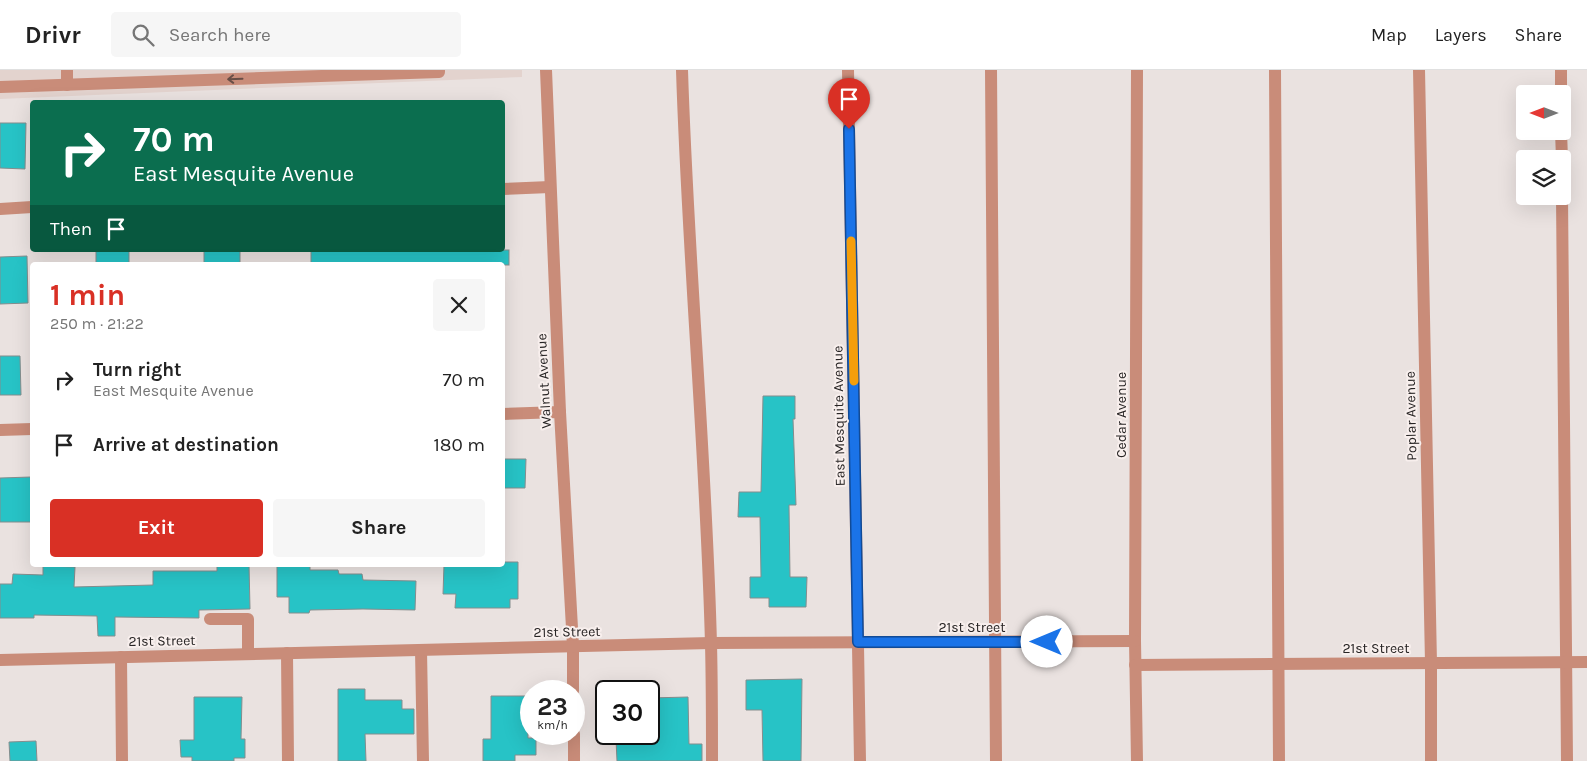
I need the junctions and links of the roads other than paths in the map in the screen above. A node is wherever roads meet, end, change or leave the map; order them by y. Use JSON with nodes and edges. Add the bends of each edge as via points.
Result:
{"nodes":[{"id":1,"x":67,"y":70,"type":"edge"},
{"id":2,"x":439,"y":70,"type":"edge"},
{"id":3,"x":546,"y":70,"type":"edge"},
{"id":4,"x":682,"y":70,"type":"edge"},
{"id":5,"x":848,"y":70,"type":"edge"},
{"id":6,"x":991,"y":70,"type":"edge"},
{"id":7,"x":1137,"y":70,"type":"edge"},
{"id":8,"x":1274,"y":70,"type":"edge"},
{"id":9,"x":1419,"y":70,"type":"edge"},
{"id":10,"x":1561,"y":70,"type":"edge"},
{"id":11,"x":67,"y":85,"type":"junction"},
{"id":12,"x":1561,"y":85,"type":"edge"},
{"id":13,"x":0,"y":87,"type":"edge"},
{"id":14,"x":550,"y":187,"type":"junction"},
{"id":15,"x":505,"y":188,"type":"edge"},
{"id":16,"x":1562,"y":205,"type":"edge"},
{"id":17,"x":30,"y":207,"type":"edge"},
{"id":18,"x":0,"y":209,"type":"edge"},
{"id":19,"x":560,"y":412,"type":"junction"},
{"id":20,"x":505,"y":414,"type":"edge"},
{"id":21,"x":30,"y":429,"type":"edge"},
{"id":22,"x":0,"y":430,"type":"edge"},
{"id":23,"x":210,"y":619,"type":"dead end"},
{"id":24,"x":1135,"y":641,"type":"junction"},
{"id":25,"x":858,"y":642,"type":"junction"},
{"id":26,"x":994,"y":642,"type":"junction"},
{"id":27,"x":711,"y":643,"type":"junction"},
{"id":28,"x":573,"y":646,"type":"junction"},
{"id":29,"x":421,"y":650,"type":"junction"},
{"id":30,"x":287,"y":653,"type":"junction"},
{"id":31,"x":248,"y":654,"type":"junction"},
{"id":32,"x":121,"y":657,"type":"junction"},
{"id":33,"x":0,"y":660,"type":"edge"},
{"id":34,"x":1587,"y":662,"type":"edge"},
{"id":35,"x":1431,"y":663,"type":"junction"},
{"id":36,"x":1566,"y":663,"type":"junction"},
{"id":37,"x":1278,"y":664,"type":"junction"},
{"id":38,"x":1136,"y":665,"type":"junction"},
{"id":39,"x":573,"y":680,"type":"edge"},
{"id":40,"x":574,"y":745,"type":"edge"},
{"id":41,"x":122,"y":761,"type":"edge"},
{"id":42,"x":288,"y":761,"type":"edge"},
{"id":43,"x":422,"y":761,"type":"edge"},
{"id":44,"x":574,"y":761,"type":"edge"},
{"id":45,"x":712,"y":761,"type":"edge"},
{"id":46,"x":860,"y":761,"type":"edge"},
{"id":47,"x":996,"y":761,"type":"edge"},
{"id":48,"x":1137,"y":761,"type":"edge"},
{"id":49,"x":1279,"y":761,"type":"edge"},
{"id":50,"x":1431,"y":761,"type":"edge"},
{"id":51,"x":1567,"y":761,"type":"edge"}],
"edges":[{"from":1,"to":11,"type":"street"},
{"from":2,"to":11,"type":"street","one_way":true},
{"from":3,"to":14,"type":"street","name":"Walnut Avenue"},
{"from":4,"to":27,"type":"street"},
{"from":5,"to":25,"type":"street","name":"East Mesquite Avenue"},
{"from":6,"to":26,"type":"street"},
{"from":7,"to":24,"type":"street","name":"Cedar Avenue"},
{"from":8,"to":37,"type":"street"},
{"from":9,"to":35,"type":"street","name":"Poplar Avenue"},
{"from":10,"to":12,"type":"street"},
{"from":11,"to":13,"type":"street"},
{"from":14,"to":15,"type":"street"},
{"from":14,"to":19,"type":"street","name":"Walnut Avenue"},
{"from":16,"to":36,"type":"street"},
{"from":17,"to":18,"type":"street"},
{"from":19,"to":20,"type":"street"},
{"from":19,"to":28,"type":"street","name":"Walnut Avenue"},
{"from":21,"to":22,"type":"street"},
{"from":23,"to":31,"type":"street","via":[[248,619]]},
{"from":24,"to":26,"type":"street","name":"21st Street"},
{"from":24,"to":38,"type":"street","name":"Cedar Avenue"},
{"from":25,"to":26,"type":"street","name":"21st Street"},
{"from":25,"to":27,"type":"street","name":"21st Street"},
{"from":25,"to":46,"type":"street","name":"East Mesquite Avenue"},
{"from":26,"to":47,"type":"street"},
{"from":27,"to":28,"type":"street","name":"21st Street"},
{"from":27,"to":45,"type":"street"},
{"from":28,"to":29,"type":"street","name":"21st Street"},
{"from":28,"to":39,"type":"street","name":"Walnut Avenue"},
{"from":29,"to":30,"type":"street","name":"21st Street"},
{"from":29,"to":43,"type":"street"},
{"from":30,"to":31,"type":"street","name":"21st Street"},
{"from":30,"to":42,"type":"street"},
{"from":31,"to":32,"type":"street","name":"21st Street"},
{"from":32,"to":33,"type":"street","name":"21st Street"},
{"from":32,"to":41,"type":"street"},
{"from":34,"to":36,"type":"street","name":"21st Street"},
{"from":35,"to":36,"type":"street","name":"21st Street"},
{"from":35,"to":37,"type":"street","name":"21st Street"},
{"from":35,"to":50,"type":"street","name":"Poplar Avenue"},
{"from":36,"to":51,"type":"street"},
{"from":37,"to":38,"type":"street","name":"21st Street"},
{"from":37,"to":49,"type":"street"},
{"from":38,"to":48,"type":"street","name":"Cedar Avenue"},
{"from":40,"to":44,"type":"street"}]}
